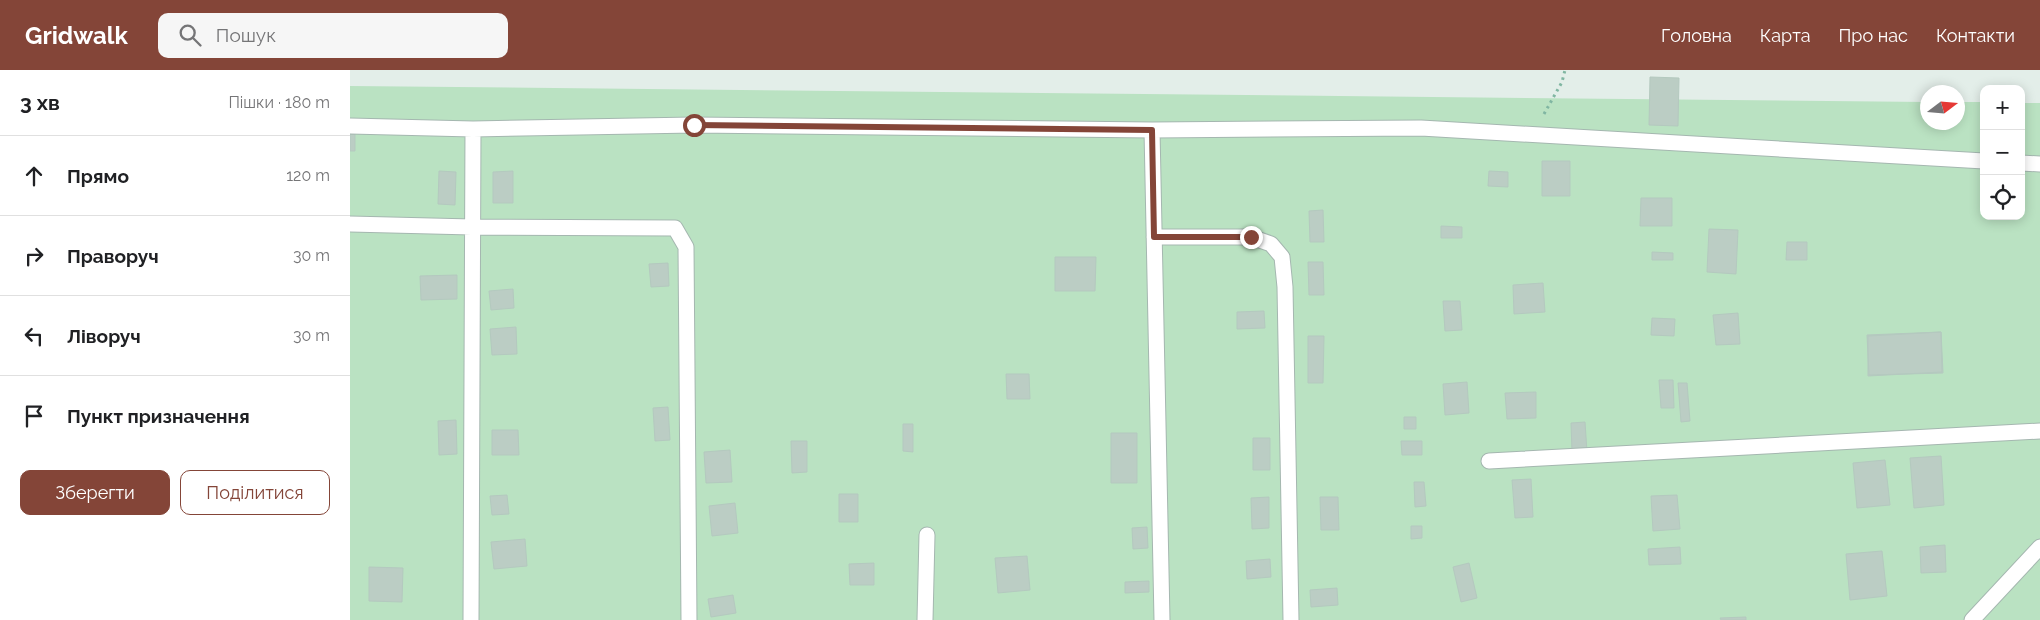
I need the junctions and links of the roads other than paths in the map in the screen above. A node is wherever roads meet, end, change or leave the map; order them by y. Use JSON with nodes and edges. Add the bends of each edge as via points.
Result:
{"nodes":[{"id":1,"x":350,"y":126,"type":"edge"},
{"id":2,"x":473,"y":129,"type":"junction"},
{"id":3,"x":1152,"y":130,"type":"junction"},
{"id":4,"x":1980,"y":161,"type":"edge"},
{"id":5,"x":2025,"y":163,"type":"edge"},
{"id":6,"x":2040,"y":164,"type":"edge"},
{"id":7,"x":350,"y":224,"type":"edge"},
{"id":8,"x":472,"y":227,"type":"junction"},
{"id":9,"x":1154,"y":237,"type":"junction"},
{"id":10,"x":2040,"y":431,"type":"edge"},
{"id":11,"x":1489,"y":461,"type":"dead end"},
{"id":12,"x":927,"y":535,"type":"dead end"},
{"id":13,"x":2040,"y":546,"type":"edge"},
{"id":14,"x":471,"y":620,"type":"edge"},
{"id":15,"x":689,"y":620,"type":"edge"},
{"id":16,"x":925,"y":620,"type":"edge"},
{"id":17,"x":1162,"y":620,"type":"edge"},
{"id":18,"x":1290,"y":620,"type":"edge"},
{"id":19,"x":1972,"y":620,"type":"edge"}],
"edges":[{"from":1,"to":2,"type":"street"},
{"from":2,"to":3,"type":"street","via":[[694,125]]},
{"from":2,"to":8,"type":"street"},
{"from":3,"to":4,"type":"street","via":[[1421,128]]},
{"from":3,"to":9,"type":"street"},
{"from":5,"to":6,"type":"street"},
{"from":7,"to":8,"type":"street"},
{"from":8,"to":14,"type":"street"},
{"from":8,"to":15,"type":"street","via":[[675,228],[686,247]]},
{"from":9,"to":17,"type":"street"},
{"from":9,"to":18,"type":"street","via":[[1251,237],[1271,244],[1282,257]]},
{"from":10,"to":11,"type":"street"},
{"from":12,"to":16,"type":"street"},
{"from":13,"to":19,"type":"street"}]}
